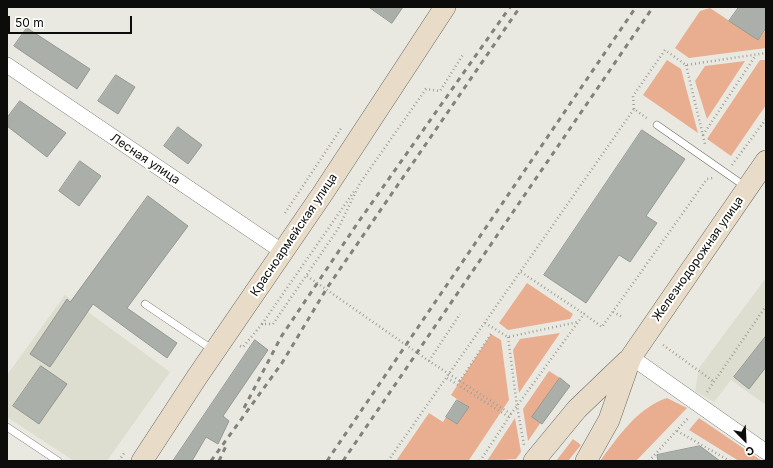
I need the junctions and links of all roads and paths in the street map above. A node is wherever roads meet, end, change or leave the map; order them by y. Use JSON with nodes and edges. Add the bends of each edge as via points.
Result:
{"nodes":[{"id":1,"x":444,"y":7,"type":"edge"},
{"id":2,"x":464,"y":53,"type":"dead end"},
{"id":3,"x":766,"y":53,"type":"edge"},
{"id":4,"x":756,"y":54,"type":"junction"},
{"id":5,"x":7,"y":65,"type":"edge"},
{"id":6,"x":686,"y":65,"type":"junction"},
{"id":7,"x":634,"y":109,"type":"junction"},
{"id":8,"x":766,"y":119,"type":"edge"},
{"id":9,"x":657,"y":125,"type":"joint"},
{"id":10,"x":703,"y":135,"type":"junction"},
{"id":11,"x":766,"y":161,"type":"edge"},
{"id":12,"x":709,"y":162,"type":"junction"},
{"id":13,"x":727,"y":174,"type":"junction"},
{"id":14,"x":360,"y":183,"type":"junction"},
{"id":15,"x":748,"y":188,"type":"junction"},
{"id":16,"x":283,"y":252,"type":"junction"},
{"id":17,"x":521,"y":272,"type":"junction"},
{"id":18,"x":307,"y":276,"type":"junction"},
{"id":19,"x":145,"y":304,"type":"dead end"},
{"id":20,"x":766,"y":306,"type":"edge"},
{"id":21,"x":613,"y":312,"type":"junction"},
{"id":22,"x":460,"y":314,"type":"dead end"},
{"id":23,"x":584,"y":314,"type":"junction"},
{"id":24,"x":622,"y":317,"type":"dead end"},
{"id":25,"x":578,"y":322,"type":"junction"},
{"id":26,"x":485,"y":323,"type":"junction"},
{"id":27,"x":262,"y":324,"type":"dead end"},
{"id":28,"x":273,"y":324,"type":"dead end"},
{"id":29,"x":491,"y":334,"type":"dead end"},
{"id":30,"x":508,"y":337,"type":"junction"},
{"id":31,"x":663,"y":345,"type":"dead end"},
{"id":32,"x":214,"y":351,"type":"junction"},
{"id":33,"x":631,"y":357,"type":"junction"},
{"id":34,"x":429,"y":361,"type":"junction"},
{"id":35,"x":447,"y":378,"type":"junction"},
{"id":36,"x":460,"y":381,"type":"junction"},
{"id":37,"x":713,"y":381,"type":"junction"},
{"id":38,"x":700,"y":404,"type":"junction"},
{"id":39,"x":516,"y":406,"type":"junction"},
{"id":40,"x":510,"y":415,"type":"junction"},
{"id":41,"x":7,"y":427,"type":"edge"},
{"id":42,"x":676,"y":431,"type":"junction"},
{"id":43,"x":766,"y":452,"type":"edge"},
{"id":44,"x":529,"y":454,"type":"edge"},
{"id":45,"x":58,"y":461,"type":"edge"},
{"id":46,"x":142,"y":461,"type":"edge"},
{"id":47,"x":388,"y":461,"type":"edge"},
{"id":48,"x":480,"y":461,"type":"edge"},
{"id":49,"x":586,"y":461,"type":"edge"},
{"id":50,"x":649,"y":461,"type":"edge"},
{"id":51,"x":730,"y":461,"type":"edge"}],
"edges":[{"from":1,"to":16,"type":"main road","name":"Красноармейская улица"},
{"from":2,"to":14,"type":"path","via":[[440,91],[426,89]]},
{"from":3,"to":4,"type":"path"},
{"from":4,"to":6,"type":"path"},
{"from":4,"to":10,"type":"path"},
{"from":5,"to":16,"type":"street","name":"Лесная улица"},
{"from":6,"to":7,"type":"path","via":[[665,50],[633,96]]},
{"from":6,"to":10,"type":"path"},
{"from":7,"to":9,"type":"path"},
{"from":7,"to":17,"type":"path"},
{"from":8,"to":13,"type":"path"},
{"from":9,"to":12,"type":"lane"},
{"from":10,"to":12,"type":"path"},
{"from":11,"to":15,"type":"main road","name":"Железнодорожная улица"},
{"from":12,"to":13,"type":"lane"},
{"from":13,"to":15,"type":"lane"},
{"from":13,"to":21,"type":"path","via":[[707,179]]},
{"from":14,"to":18,"type":"path","via":[[338,229]]},
{"from":14,"to":27,"type":"path"},
{"from":15,"to":33,"type":"main road","name":"Железнодорожная улица"},
{"from":16,"to":32,"type":"main road","name":"Красноармейская улица"},
{"from":17,"to":23,"type":"path"},
{"from":17,"to":26,"type":"path"},
{"from":18,"to":28,"type":"path"},
{"from":18,"to":34,"type":"path","bridge":true},
{"from":19,"to":32,"type":"lane"},
{"from":20,"to":37,"type":"path"},
{"from":21,"to":23,"type":"path","via":[[602,327]]},
{"from":21,"to":24,"type":"path"},
{"from":22,"to":34,"type":"path"},
{"from":23,"to":25,"type":"path"},
{"from":25,"to":30,"type":"path"},
{"from":25,"to":39,"type":"path"},
{"from":26,"to":30,"type":"path"},
{"from":26,"to":35,"type":"path"},
{"from":29,"to":36,"type":"path"},
{"from":30,"to":39,"type":"path"},
{"from":31,"to":37,"type":"path"},
{"from":32,"to":46,"type":"main road","name":"Красноармейская улица"},
{"from":33,"to":38,"type":"street"},
{"from":33,"to":44,"type":"main road","name":"Железнодорожная улица"},
{"from":33,"to":49,"type":"main road","name":"Железнодорожная улица","via":[[609,420]]},
{"from":34,"to":36,"type":"path","bridge":true},
{"from":35,"to":40,"type":"path"},
{"from":35,"to":47,"type":"path"},
{"from":36,"to":40,"type":"path"},
{"from":37,"to":38,"type":"path"},
{"from":38,"to":42,"type":"path"},
{"from":38,"to":43,"type":"street"},
{"from":39,"to":40,"type":"path"},
{"from":39,"to":44,"type":"path"},
{"from":40,"to":48,"type":"path"},
{"from":41,"to":45,"type":"lane"},
{"from":42,"to":50,"type":"path"},
{"from":42,"to":51,"type":"path"}]}
